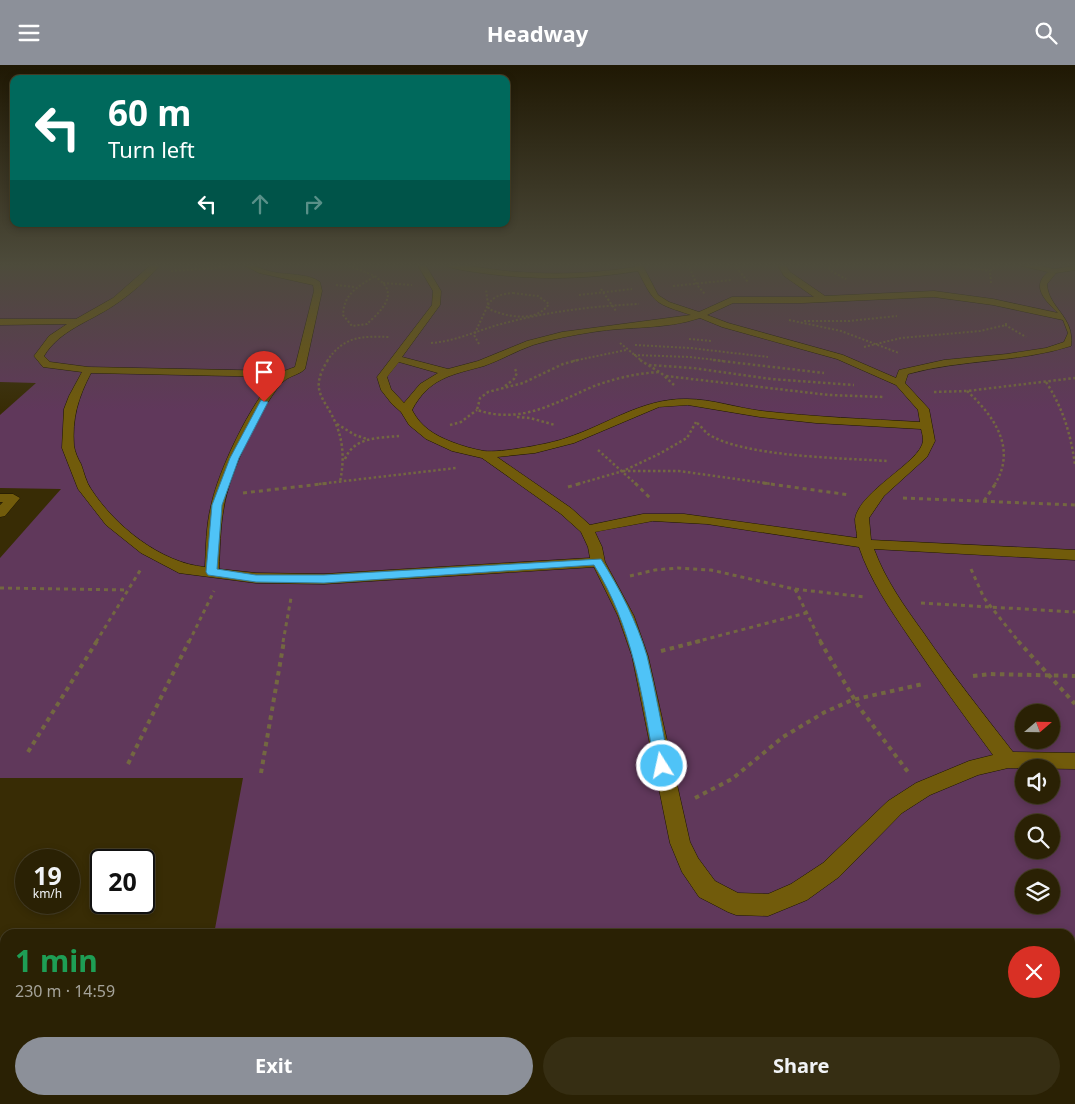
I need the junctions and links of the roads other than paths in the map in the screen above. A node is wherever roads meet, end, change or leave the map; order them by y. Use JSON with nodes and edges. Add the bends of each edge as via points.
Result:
{"nodes":[{"id":1,"x":95,"y":312,"type":"edge"},
{"id":2,"x":314,"y":312,"type":"edge"},
{"id":3,"x":430,"y":312,"type":"edge"},
{"id":4,"x":688,"y":312,"type":"edge"},
{"id":5,"x":705,"y":312,"type":"edge"},
{"id":6,"x":1040,"y":312,"type":"edge"},
{"id":7,"x":700,"y":315,"type":"junction"},
{"id":8,"x":1070,"y":319,"type":"edge"},
{"id":9,"x":77,"y":321,"type":"junction"},
{"id":10,"x":0,"y":322,"type":"edge"},
{"id":11,"x":1072,"y":346,"type":"edge"},
{"id":12,"x":396,"y":358,"type":"junction"},
{"id":13,"x":88,"y":370,"type":"junction"},
{"id":14,"x":448,"y":371,"type":"junction"},
{"id":15,"x":285,"y":374,"type":"junction"},
{"id":16,"x":900,"y":383,"type":"junction"},
{"id":17,"x":406,"y":409,"type":"junction"},
{"id":18,"x":926,"y":426,"type":"junction"},
{"id":19,"x":486,"y":455,"type":"junction"},
{"id":20,"x":0,"y":498,"type":"edge"},
{"id":21,"x":0,"y":513,"type":"edge"},
{"id":22,"x":587,"y":531,"type":"junction"},
{"id":23,"x":865,"y":544,"type":"junction"},
{"id":24,"x":1075,"y":555,"type":"edge"},
{"id":25,"x":598,"y":562,"type":"junction"},
{"id":26,"x":212,"y":572,"type":"junction"},
{"id":27,"x":1008,"y":760,"type":"junction"},
{"id":28,"x":1075,"y":761,"type":"edge"}],
"edges":[{"from":1,"to":9,"type":"lane"},
{"from":2,"to":15,"type":"lane","via":[[300,369]]},
{"from":3,"to":12,"type":"lane"},
{"from":4,"to":7,"type":"lane"},
{"from":5,"to":7,"type":"lane"},
{"from":6,"to":8,"type":"lane"},
{"from":7,"to":14,"type":"lane","via":[[654,325],[612,327],[562,335],[530,343],[482,363]]},
{"from":7,"to":16,"type":"lane","via":[[840,357]]},
{"from":8,"to":11,"type":"lane"},
{"from":9,"to":10,"type":"lane"},
{"from":9,"to":13,"type":"lane","via":[[45,344],[39,356],[47,365]]},
{"from":11,"to":16,"type":"lane","via":[[923,365],[903,372]]},
{"from":12,"to":14,"type":"lane"},
{"from":12,"to":17,"type":"lane","via":[[382,377],[386,390]]},
{"from":13,"to":15,"type":"lane"},
{"from":13,"to":26,"type":"lane","via":[[70,409],[68,448],[84,489],[111,523],[146,550],[184,570]]},
{"from":14,"to":17,"type":"lane","via":[[430,380],[414,395]]},
{"from":15,"to":26,"type":"lane","via":[[256,414],[234,458],[217,505]]},
{"from":16,"to":18,"type":"lane","via":[[923,409]]},
{"from":17,"to":19,"type":"lane","via":[[413,423],[430,437],[456,448]]},
{"from":18,"to":19,"type":"lane","via":[[858,424],[688,403],[658,404],[570,441]]},
{"from":18,"to":23,"type":"lane","via":[[929,441],[923,454],[876,497],[862,518]]},
{"from":19,"to":22,"type":"lane","via":[[566,511]]},
{"from":20,"to":21,"type":"lane","via":[[13,498]]},
{"from":22,"to":23,"type":"lane","via":[[659,517],[698,518]]},
{"from":22,"to":25,"type":"lane"},
{"from":23,"to":24,"type":"lane"},
{"from":23,"to":27,"type":"lane","via":[[893,601],[947,680]]},
{"from":25,"to":26,"type":"lane","via":[[324,579],[256,578]]},
{"from":25,"to":27,"type":"lane","via":[[626,616],[640,656],[671,807],[686,858],[707,889],[736,904],[768,905],[799,893],[831,870],[895,807],[923,789],[976,767]]},
{"from":27,"to":28,"type":"lane"}]}
